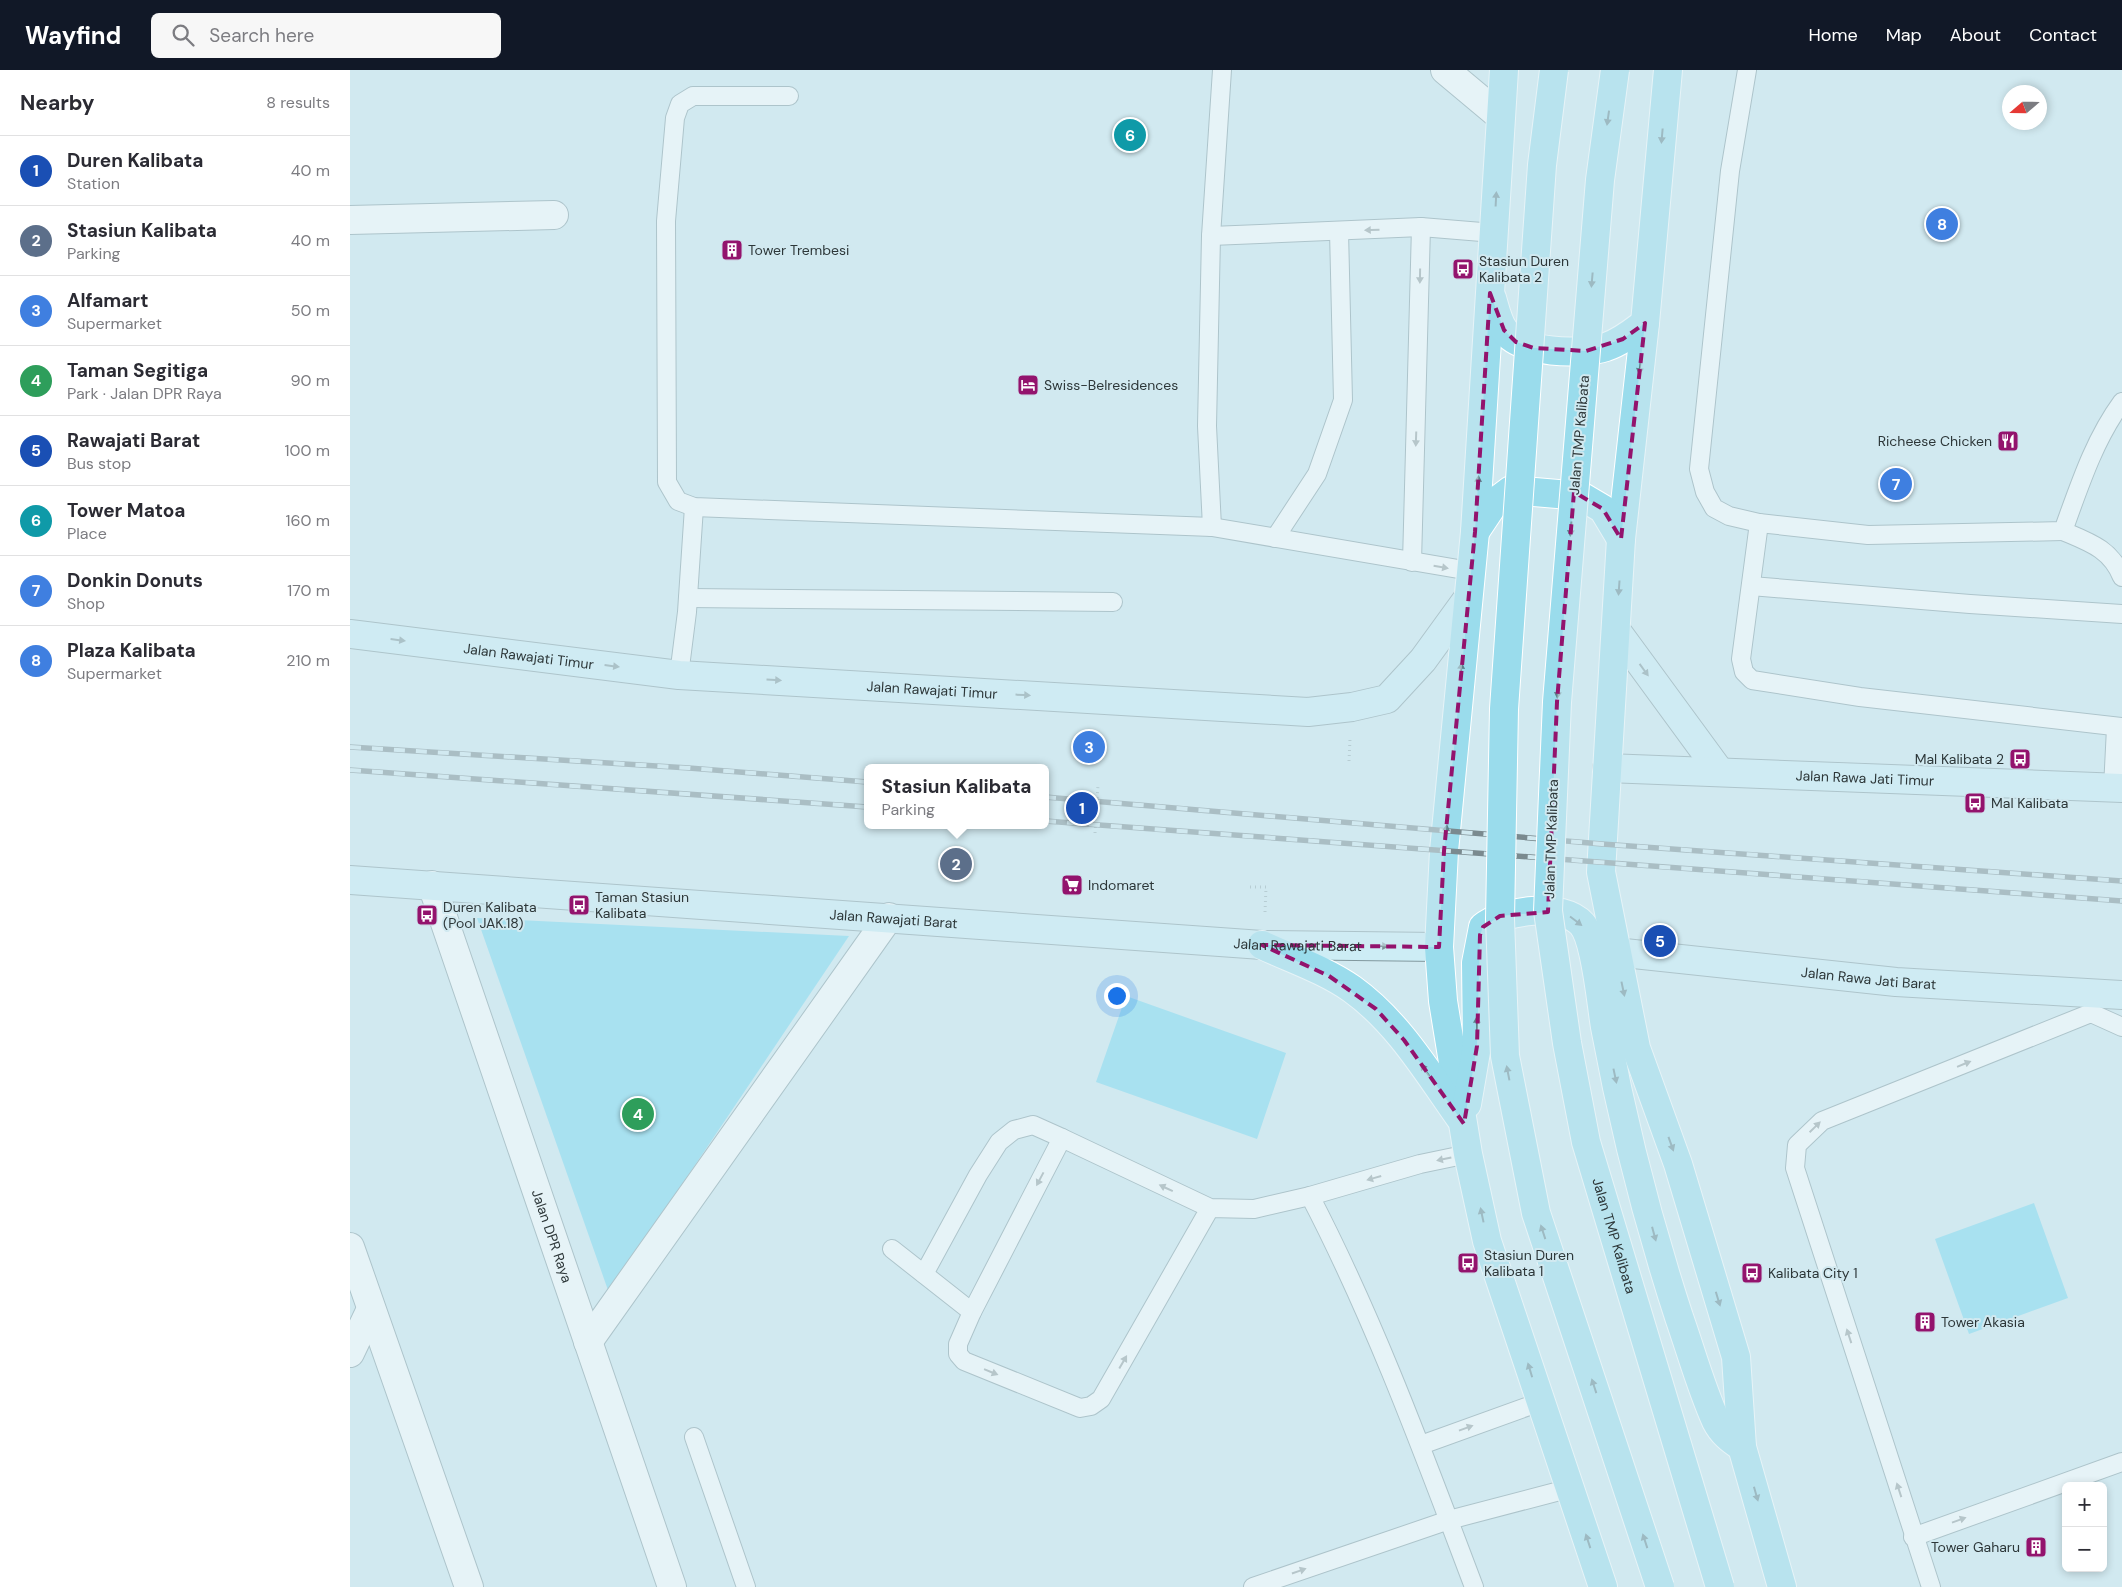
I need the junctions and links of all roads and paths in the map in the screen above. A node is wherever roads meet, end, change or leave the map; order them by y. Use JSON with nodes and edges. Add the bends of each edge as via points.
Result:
{"nodes":[{"id":1,"x":1222,"y":70,"type":"edge"},
{"id":2,"x":1445,"y":70,"type":"edge"},
{"id":3,"x":1504,"y":70,"type":"edge"},
{"id":4,"x":1554,"y":70,"type":"edge"},
{"id":5,"x":1615,"y":70,"type":"edge"},
{"id":6,"x":1668,"y":70,"type":"edge"},
{"id":7,"x":1748,"y":70,"type":"edge"},
{"id":8,"x":789,"y":96,"type":"dead end"},
{"id":9,"x":1500,"y":116,"type":"junction"},
{"id":10,"x":554,"y":215,"type":"dead end"},
{"id":11,"x":350,"y":220,"type":"edge"},
{"id":12,"x":1421,"y":227,"type":"junction"},
{"id":13,"x":1339,"y":231,"type":"junction"},
{"id":14,"x":1494,"y":233,"type":"junction"},
{"id":15,"x":1211,"y":236,"type":"junction"},
{"id":16,"x":1490,"y":293,"type":"junction"},
{"id":17,"x":1645,"y":323,"type":"junction"},
{"id":18,"x":2122,"y":402,"type":"edge"},
{"id":19,"x":694,"y":507,"type":"junction"},
{"id":20,"x":1759,"y":524,"type":"junction"},
{"id":21,"x":1212,"y":527,"type":"junction"},
{"id":22,"x":1475,"y":532,"type":"junction"},
{"id":23,"x":2063,"y":532,"type":"junction"},
{"id":24,"x":1275,"y":538,"type":"junction"},
{"id":25,"x":1621,"y":539,"type":"junction"},
{"id":26,"x":1412,"y":562,"type":"junction"},
{"id":27,"x":1470,"y":572,"type":"junction"},
{"id":28,"x":2122,"y":577,"type":"edge"},
{"id":29,"x":1751,"y":586,"type":"junction"},
{"id":30,"x":688,"y":598,"type":"junction"},
{"id":31,"x":1468,"y":598,"type":"junction"},
{"id":32,"x":1114,"y":602,"type":"dead end"},
{"id":33,"x":2122,"y":614,"type":"edge"},
{"id":34,"x":1616,"y":630,"type":"junction"},
{"id":35,"x":350,"y":634,"type":"edge"},
{"id":36,"x":679,"y":675,"type":"junction"},
{"id":37,"x":2119,"y":727,"type":"edge"},
{"id":38,"x":1607,"y":768,"type":"junction"},
{"id":39,"x":1720,"y":772,"type":"junction"},
{"id":40,"x":1098,"y":785,"type":"dead end"},
{"id":41,"x":2118,"y":788,"type":"edge"},
{"id":42,"x":1095,"y":833,"type":"dead end"},
{"id":43,"x":350,"y":880,"type":"edge"},
{"id":44,"x":432,"y":885,"type":"junction"},
{"id":45,"x":1250,"y":887,"type":"dead end"},
{"id":46,"x":889,"y":917,"type":"junction"},
{"id":47,"x":1262,"y":945,"type":"junction"},
{"id":48,"x":1439,"y":947,"type":"junction"},
{"id":49,"x":1615,"y":952,"type":"junction"},
{"id":50,"x":2105,"y":1003,"type":"edge"},
{"id":51,"x":2122,"y":1027,"type":"edge"},
{"id":52,"x":1464,"y":1124,"type":"junction"},
{"id":53,"x":1062,"y":1138,"type":"junction"},
{"id":54,"x":1468,"y":1154,"type":"junction"},
{"id":55,"x":1310,"y":1196,"type":"junction"},
{"id":56,"x":1210,"y":1208,"type":"junction"},
{"id":57,"x":350,"y":1247,"type":"edge"},
{"id":58,"x":892,"y":1249,"type":"dead end"},
{"id":59,"x":924,"y":1274,"type":"junction"},
{"id":60,"x":372,"y":1309,"type":"junction"},
{"id":61,"x":972,"y":1312,"type":"junction"},
{"id":62,"x":588,"y":1342,"type":"junction"},
{"id":63,"x":350,"y":1353,"type":"edge"},
{"id":64,"x":1540,"y":1402,"type":"junction"},
{"id":65,"x":694,"y":1437,"type":"dead end"},
{"id":66,"x":1421,"y":1445,"type":"junction"},
{"id":67,"x":1742,"y":1447,"type":"junction"},
{"id":68,"x":2122,"y":1462,"type":"edge"},
{"id":69,"x":1571,"y":1488,"type":"junction"},
{"id":70,"x":1449,"y":1520,"type":"junction"},
{"id":71,"x":1914,"y":1537,"type":"junction"},
{"id":72,"x":469,"y":1587,"type":"edge"},
{"id":73,"x":672,"y":1587,"type":"edge"},
{"id":74,"x":746,"y":1587,"type":"edge"},
{"id":75,"x":1253,"y":1587,"type":"edge"},
{"id":76,"x":1474,"y":1587,"type":"edge"},
{"id":77,"x":1603,"y":1587,"type":"edge"},
{"id":78,"x":1660,"y":1587,"type":"edge"},
{"id":79,"x":1720,"y":1587,"type":"edge"},
{"id":80,"x":1782,"y":1587,"type":"edge"},
{"id":81,"x":1931,"y":1587,"type":"edge"}],
"edges":[{"from":1,"to":15,"type":"lane"},
{"from":2,"to":9,"type":"street"},
{"from":3,"to":9,"type":"main road"},
{"from":78,"to":4,"type":"main road","one_way":true,"bridge":true,"via":[[1536,1213],[1505,1056],[1500,919],[1504,709],[1542,165]]},
{"from":5,"to":79,"type":"main road","name":"Jalan TMP Kalibata","one_way":true,"bridge":true,"via":[[1600,180],[1558,692],[1548,911],[1567,1043],[1586,1142]]},
{"from":6,"to":17,"type":"main road","one_way":true},
{"from":7,"to":20,"type":"lane","via":[[1730,171],[1699,469],[1705,492],[1714,508],[1729,516]]},
{"from":8,"to":19,"type":"lane","via":[[693,96],[680,104],[675,118],[666,221],[667,482],[678,501]]},
{"from":14,"to":9,"type":"main road","one_way":true},
{"from":10,"to":11,"type":"street"},
{"from":12,"to":13,"type":"lane","one_way":true},
{"from":12,"to":14,"type":"lane"},
{"from":12,"to":26,"type":"lane","one_way":true},
{"from":13,"to":15,"type":"lane"},
{"from":13,"to":24,"type":"lane","via":[[1343,400],[1317,474]]},
{"from":14,"to":16,"type":"main road"},
{"from":15,"to":21,"type":"lane","via":[[1207,426]]},
{"from":16,"to":17,"type":"main road","via":[[1504,330],[1516,342],[1534,348],[1586,352],[1623,339]]},
{"from":22,"to":16,"type":"main road","one_way":true},
{"from":17,"to":25,"type":"main road","one_way":true},
{"from":18,"to":23,"type":"lane","via":[[2087,466]]},
{"from":19,"to":21,"type":"lane"},
{"from":19,"to":30,"type":"lane"},
{"from":20,"to":23,"type":"lane","via":[[1868,535]]},
{"from":20,"to":29,"type":"lane"},
{"from":21,"to":24,"type":"lane"},
{"from":22,"to":25,"type":"main road","via":[[1495,502],[1511,490],[1580,496],[1604,509]]},
{"from":22,"to":27,"type":"main road"},
{"from":23,"to":28,"type":"lane","via":[[2102,548]]},
{"from":24,"to":26,"type":"lane"},
{"from":25,"to":34,"type":"main road","one_way":true},
{"from":26,"to":27,"type":"lane","one_way":true},
{"from":27,"to":31,"type":"main road"},
{"from":29,"to":33,"type":"lane"},
{"from":29,"to":37,"type":"lane","via":[[1742,659],[1744,672],[1752,680],[1860,697]]},
{"from":30,"to":32,"type":"lane"},
{"from":30,"to":36,"type":"lane"},
{"from":36,"to":31,"type":"street","name":"Jalan Rawajati Timur","one_way":true,"via":[[1308,712],[1352,707],[1387,698],[1423,660]]},
{"from":48,"to":31,"type":"main road","one_way":true,"via":[[1444,851]]},
{"from":34,"to":38,"type":"main road"},
{"from":34,"to":39,"type":"street","one_way":true},
{"from":35,"to":36,"type":"street","name":"Jalan Rawajati Timur","one_way":true},
{"from":37,"to":41,"type":"lane"},
{"from":38,"to":39,"type":"street","name":"Jalan Rawa Jati Timur"},
{"from":38,"to":49,"type":"main road","via":[[1601,872]]},
{"from":39,"to":41,"type":"street","name":"Jalan Rawa Jati Timur"},
{"from":40,"to":42,"type":"path"},
{"from":43,"to":44,"type":"street","name":"Jalan Rawajati Barat"},
{"from":44,"to":46,"type":"street","name":"Jalan Rawajati Barat"},
{"from":44,"to":62,"type":"street","name":"Jalan DPR Raya"},
{"from":45,"to":47,"type":"path","via":[[1266,888]]},
{"from":46,"to":47,"type":"street","name":"Jalan Rawajati Barat"},
{"from":46,"to":62,"type":"street"},
{"from":47,"to":48,"type":"street","name":"Jalan Rawajati Barat","one_way":true},
{"from":52,"to":47,"type":"main road","one_way":true,"via":[[1404,1040],[1376,1008],[1352,988]]},
{"from":48,"to":52,"type":"main road","via":[[1443,1001]]},
{"from":49,"to":50,"type":"street","name":"Jalan Rawa Jati Barat"},
{"from":49,"to":67,"type":"main road","one_way":true,"via":[[1636,1048],[1678,1164],[1736,1358]]},
{"from":50,"to":51,"type":"lane"},
{"from":71,"to":50,"type":"lane","one_way":true,"via":[[1795,1168],[1797,1145],[1822,1121]]},
{"from":52,"to":54,"type":"main road"},
{"from":52,"to":67,"type":"main road","one_way":true,"via":[[1477,1046],[1476,963],[1483,927],[1500,916],[1530,912],[1566,913],[1582,924],[1591,945],[1629,1140],[1661,1260],[1690,1350],[1716,1422],[1728,1438]]},
{"from":56,"to":53,"type":"lane","one_way":true},
{"from":53,"to":59,"type":"lane","via":[[1033,1124],[1014,1130],[999,1142]]},
{"from":53,"to":61,"type":"lane","one_way":true},
{"from":54,"to":55,"type":"lane","one_way":true,"via":[[1420,1164]]},
{"from":64,"to":54,"type":"main road","one_way":true,"via":[[1488,1241]]},
{"from":55,"to":56,"type":"lane","via":[[1254,1209]]},
{"from":55,"to":66,"type":"lane","via":[[1342,1256]]},
{"from":61,"to":56,"type":"lane","one_way":true,"via":[[958,1344],[958,1354],[964,1361],[1080,1408],[1091,1406],[1101,1399]]},
{"from":57,"to":60,"type":"street"},
{"from":58,"to":59,"type":"lane"},
{"from":59,"to":61,"type":"lane"},
{"from":60,"to":63,"type":"street"},
{"from":60,"to":72,"type":"street"},
{"from":62,"to":73,"type":"street","name":"Jalan DPR Raya"},
{"from":66,"to":64,"type":"lane","one_way":true},
{"from":64,"to":69,"type":"main road"},
{"from":65,"to":74,"type":"lane"},
{"from":66,"to":70,"type":"lane"},
{"from":67,"to":80,"type":"main road","one_way":true},
{"from":71,"to":68,"type":"lane","one_way":true},
{"from":69,"to":70,"type":"lane"},
{"from":77,"to":69,"type":"main road","one_way":true},
{"from":75,"to":70,"type":"lane","one_way":true},
{"from":70,"to":76,"type":"lane"},
{"from":71,"to":81,"type":"lane"}]}
